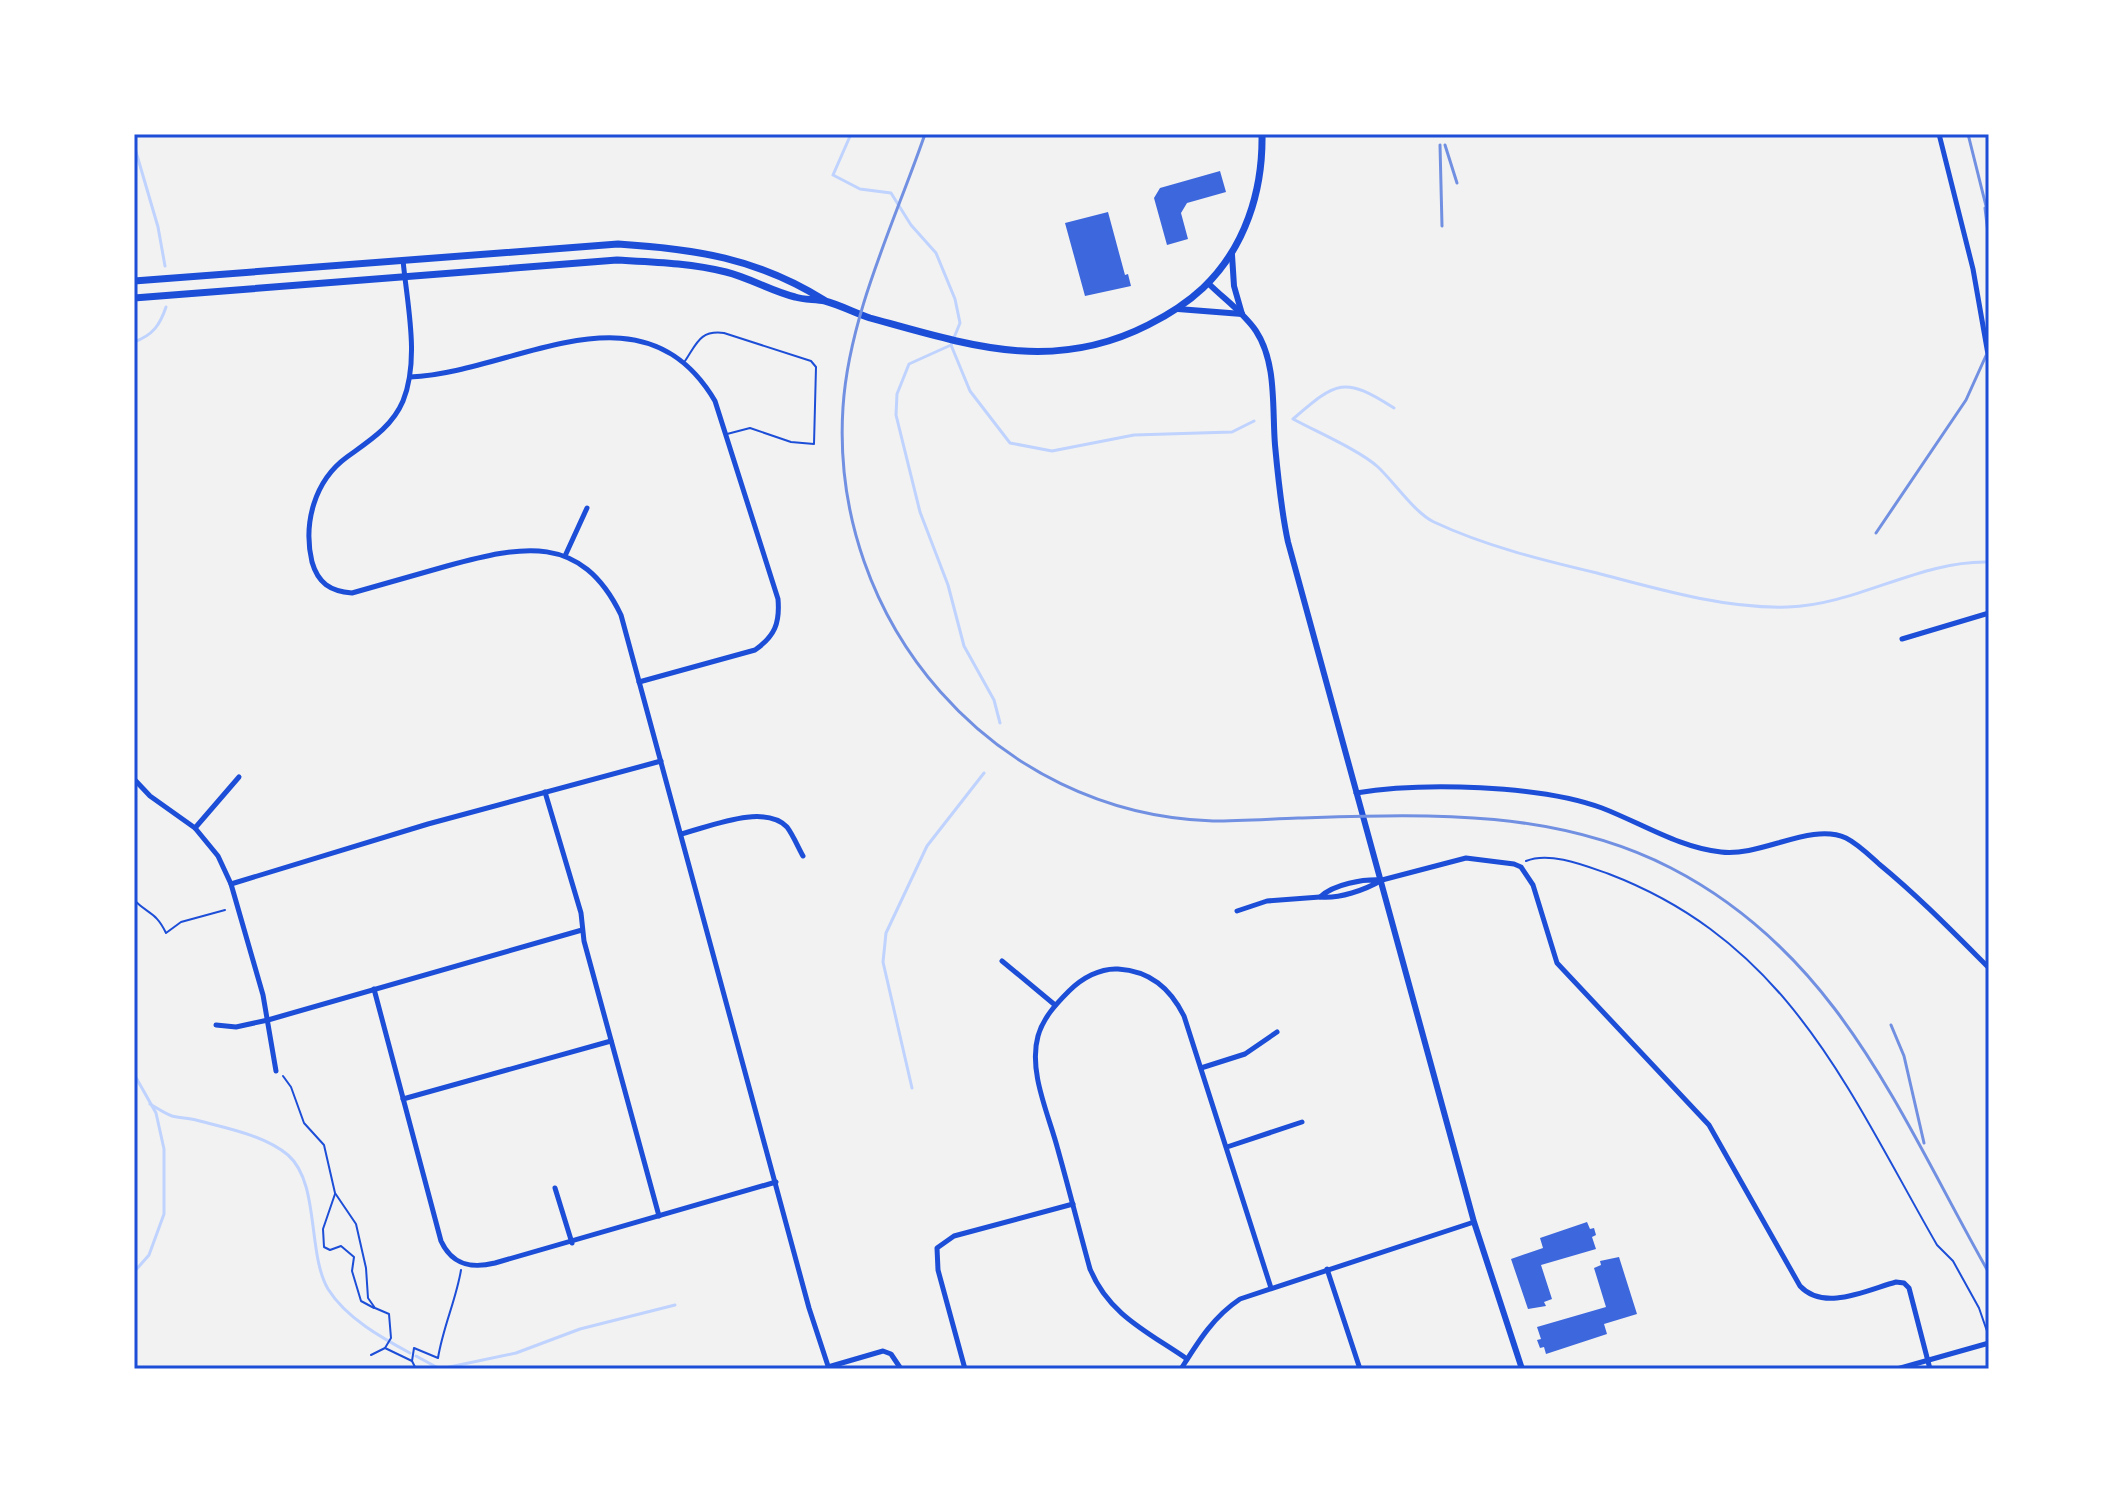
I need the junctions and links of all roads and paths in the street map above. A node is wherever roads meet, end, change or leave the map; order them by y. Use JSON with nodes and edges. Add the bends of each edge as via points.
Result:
{"nodes":[{"id":1,"x":1262,"y":134,"type":"edge"},
{"id":2,"x":1939,"y":134,"type":"edge"},
{"id":3,"x":1232,"y":255,"type":"junction"},
{"id":4,"x":403,"y":260,"type":"junction"},
{"id":5,"x":404,"y":276,"type":"junction"},
{"id":6,"x":134,"y":281,"type":"edge"},
{"id":7,"x":1208,"y":283,"type":"junction"},
{"id":8,"x":134,"y":298,"type":"edge"},
{"id":9,"x":826,"y":301,"type":"junction"},
{"id":10,"x":1178,"y":309,"type":"junction"},
{"id":11,"x":1242,"y":314,"type":"junction"},
{"id":12,"x":1989,"y":360,"type":"edge"},
{"id":13,"x":685,"y":361,"type":"junction"},
{"id":14,"x":410,"y":377,"type":"junction"},
{"id":15,"x":726,"y":434,"type":"junction"},
{"id":16,"x":587,"y":508,"type":"dead end"},
{"id":17,"x":565,"y":556,"type":"junction"},
{"id":18,"x":1989,"y":613,"type":"edge"},
{"id":19,"x":1902,"y":639,"type":"dead end"},
{"id":20,"x":639,"y":682,"type":"junction"},
{"id":21,"x":661,"y":761,"type":"junction"},
{"id":22,"x":239,"y":777,"type":"dead end"},
{"id":23,"x":134,"y":779,"type":"edge"},
{"id":24,"x":545,"y":792,"type":"junction"},
{"id":25,"x":1356,"y":793,"type":"junction"},
{"id":26,"x":195,"y":828,"type":"junction"},
{"id":27,"x":681,"y":834,"type":"junction"},
{"id":28,"x":803,"y":856,"type":"dead end"},
{"id":29,"x":1518,"y":865,"type":"junction"},
{"id":30,"x":1382,"y":880,"type":"junction"},
{"id":31,"x":231,"y":884,"type":"junction"},
{"id":32,"x":134,"y":900,"type":"edge"},
{"id":33,"x":225,"y":910,"type":"dead end"},
{"id":34,"x":1237,"y":911,"type":"dead end"},
{"id":35,"x":582,"y":930,"type":"junction"},
{"id":36,"x":1002,"y":961,"type":"dead end"},
{"id":37,"x":1989,"y":968,"type":"edge"},
{"id":38,"x":374,"y":989,"type":"junction"},
{"id":39,"x":1055,"y":1005,"type":"junction"},
{"id":40,"x":268,"y":1020,"type":"junction"},
{"id":41,"x":216,"y":1025,"type":"dead end"},
{"id":42,"x":1277,"y":1032,"type":"dead end"},
{"id":43,"x":611,"y":1041,"type":"junction"},
{"id":44,"x":1201,"y":1068,"type":"junction"},
{"id":45,"x":276,"y":1071,"type":"joint"},
{"id":46,"x":403,"y":1099,"type":"junction"},
{"id":47,"x":1302,"y":1122,"type":"dead end"},
{"id":48,"x":1227,"y":1147,"type":"junction"},
{"id":49,"x":776,"y":1182,"type":"junction"},
{"id":50,"x":555,"y":1188,"type":"dead end"},
{"id":51,"x":335,"y":1193,"type":"junction"},
{"id":52,"x":1073,"y":1204,"type":"junction"},
{"id":53,"x":659,"y":1216,"type":"junction"},
{"id":54,"x":1474,"y":1222,"type":"junction"},
{"id":55,"x":572,"y":1243,"type":"junction"},
{"id":56,"x":462,"y":1264,"type":"junction"},
{"id":57,"x":1327,"y":1269,"type":"junction"},
{"id":58,"x":1271,"y":1288,"type":"junction"},
{"id":59,"x":375,"y":1308,"type":"junction"},
{"id":60,"x":1989,"y":1340,"type":"edge"},
{"id":61,"x":385,"y":1348,"type":"junction"},
{"id":62,"x":371,"y":1355,"type":"dead end"},
{"id":63,"x":1187,"y":1359,"type":"junction"},
{"id":64,"x":1928,"y":1360,"type":"junction"},
{"id":65,"x":412,"y":1361,"type":"junction"},
{"id":66,"x":828,"y":1368,"type":"edge"},
{"id":67,"x":416,"y":1369,"type":"edge"},
{"id":68,"x":901,"y":1369,"type":"edge"},
{"id":69,"x":965,"y":1369,"type":"edge"},
{"id":70,"x":1181,"y":1369,"type":"edge"},
{"id":71,"x":1360,"y":1369,"type":"edge"},
{"id":72,"x":1522,"y":1369,"type":"edge"},
{"id":73,"x":1897,"y":1369,"type":"edge"},
{"id":74,"x":1930,"y":1369,"type":"edge"}],
"edges":[{"from":1,"to":3,"type":"main road","via":[[1254,199]]},
{"from":2,"to":12,"type":"street","via":[[1973,269]]},
{"from":3,"to":7,"type":"main road"},
{"from":3,"to":11,"type":"street"},
{"from":4,"to":5,"type":"street"},
{"from":4,"to":6,"type":"main road"},
{"from":4,"to":9,"type":"main road","via":[[618,244],[680,248],[766,271]]},
{"from":5,"to":8,"type":"main road"},
{"from":5,"to":9,"type":"main road","via":[[617,260],[727,272],[796,298]]},
{"from":5,"to":14,"type":"street"},
{"from":7,"to":10,"type":"main road"},
{"from":7,"to":11,"type":"street"},
{"from":9,"to":10,"type":"main road","via":[[906,328],[1029,353],[1066,352],[1125,336]]},
{"from":10,"to":11,"type":"street"},
{"from":11,"to":25,"type":"street","via":[[1266,351],[1285,531]]},
{"from":13,"to":14,"type":"street","via":[[637,340],[606,338],[556,343],[435,376]]},
{"from":13,"to":15,"type":"street","via":[[715,401]]},
{"from":13,"to":15,"type":"lane","via":[[712,331],[811,361],[816,367],[814,444],[750,428]]},
{"from":14,"to":17,"type":"street","via":[[390,422],[344,459],[316,497],[309,547],[322,583],[336,592],[352,593],[501,551]]},
{"from":15,"to":20,"type":"street","via":[[778,599],[776,629],[755,650]]},
{"from":16,"to":17,"type":"street"},
{"from":17,"to":20,"type":"street","via":[[612,597]]},
{"from":18,"to":19,"type":"street"},
{"from":20,"to":21,"type":"street"},
{"from":21,"to":24,"type":"street"},
{"from":21,"to":27,"type":"street"},
{"from":22,"to":26,"type":"street"},
{"from":23,"to":26,"type":"street"},
{"from":24,"to":31,"type":"street"},
{"from":24,"to":35,"type":"street"},
{"from":25,"to":30,"type":"street"},
{"from":25,"to":37,"type":"street","via":[[1398,788],[1528,792],[1600,807],[1721,853],[1757,850],[1812,835],[1844,837],[1918,897]]},
{"from":26,"to":31,"type":"street","via":[[218,856]]},
{"from":27,"to":28,"type":"street","via":[[763,816],[787,828]]},
{"from":27,"to":49,"type":"street"},
{"from":29,"to":30,"type":"street","via":[[1466,858]]},
{"from":29,"to":60,"type":"path","via":[[1548,857],[1635,884],[1715,931],[1764,975],[1804,1020],[1839,1072],[1937,1245],[1953,1261],[1979,1308]]},
{"from":29,"to":64,"type":"street","via":[[1533,885],[1557,963],[1709,1125],[1800,1286],[1825,1299],[1904,1283]]},
{"from":30,"to":34,"type":"street"},
{"from":30,"to":54,"type":"street"},
{"from":31,"to":40,"type":"street"},
{"from":32,"to":33,"type":"path","via":[[158,916],[166,933],[181,922]]},
{"from":35,"to":38,"type":"street"},
{"from":35,"to":43,"type":"street"},
{"from":36,"to":39,"type":"street"},
{"from":38,"to":40,"type":"street"},
{"from":38,"to":46,"type":"street"},
{"from":39,"to":44,"type":"street","via":[[1092,974],[1111,969],[1148,975],[1176,998]]},
{"from":39,"to":52,"type":"street","via":[[1038,1035],[1036,1071]]},
{"from":40,"to":41,"type":"street"},
{"from":40,"to":45,"type":"street"},
{"from":42,"to":44,"type":"street","via":[[1245,1054]]},
{"from":43,"to":46,"type":"street"},
{"from":43,"to":53,"type":"street"},
{"from":44,"to":48,"type":"street"},
{"from":45,"to":51,"type":"path","via":[[291,1087],[304,1123],[324,1145]]},
{"from":46,"to":56,"type":"street","via":[[441,1241]]},
{"from":47,"to":48,"type":"street"},
{"from":48,"to":58,"type":"street"},
{"from":49,"to":53,"type":"street"},
{"from":49,"to":66,"type":"street"},
{"from":50,"to":55,"type":"street"},
{"from":51,"to":59,"type":"path","via":[[356,1224],[368,1298]]},
{"from":51,"to":59,"type":"path","via":[[323,1229],[324,1247],[341,1246],[354,1257],[352,1271],[361,1301]]},
{"from":52,"to":63,"type":"street","via":[[1090,1269],[1106,1300]]},
{"from":52,"to":69,"type":"street","via":[[954,1236],[937,1248]]},
{"from":53,"to":55,"type":"street"},
{"from":54,"to":57,"type":"street"},
{"from":54,"to":72,"type":"street"},
{"from":55,"to":56,"type":"street","via":[[479,1267]]},
{"from":56,"to":65,"type":"path","via":[[438,1358],[414,1348]]},
{"from":57,"to":58,"type":"street"},
{"from":57,"to":71,"type":"street"},
{"from":58,"to":63,"type":"street","via":[[1224,1310]]},
{"from":59,"to":61,"type":"path","via":[[389,1314],[392,1330]]},
{"from":60,"to":64,"type":"street"},
{"from":61,"to":62,"type":"path"},
{"from":61,"to":65,"type":"path"},
{"from":63,"to":70,"type":"street"},
{"from":64,"to":73,"type":"street"},
{"from":64,"to":74,"type":"street"},
{"from":65,"to":67,"type":"path"},
{"from":66,"to":68,"type":"street","via":[[883,1351],[895,1357]]}]}
